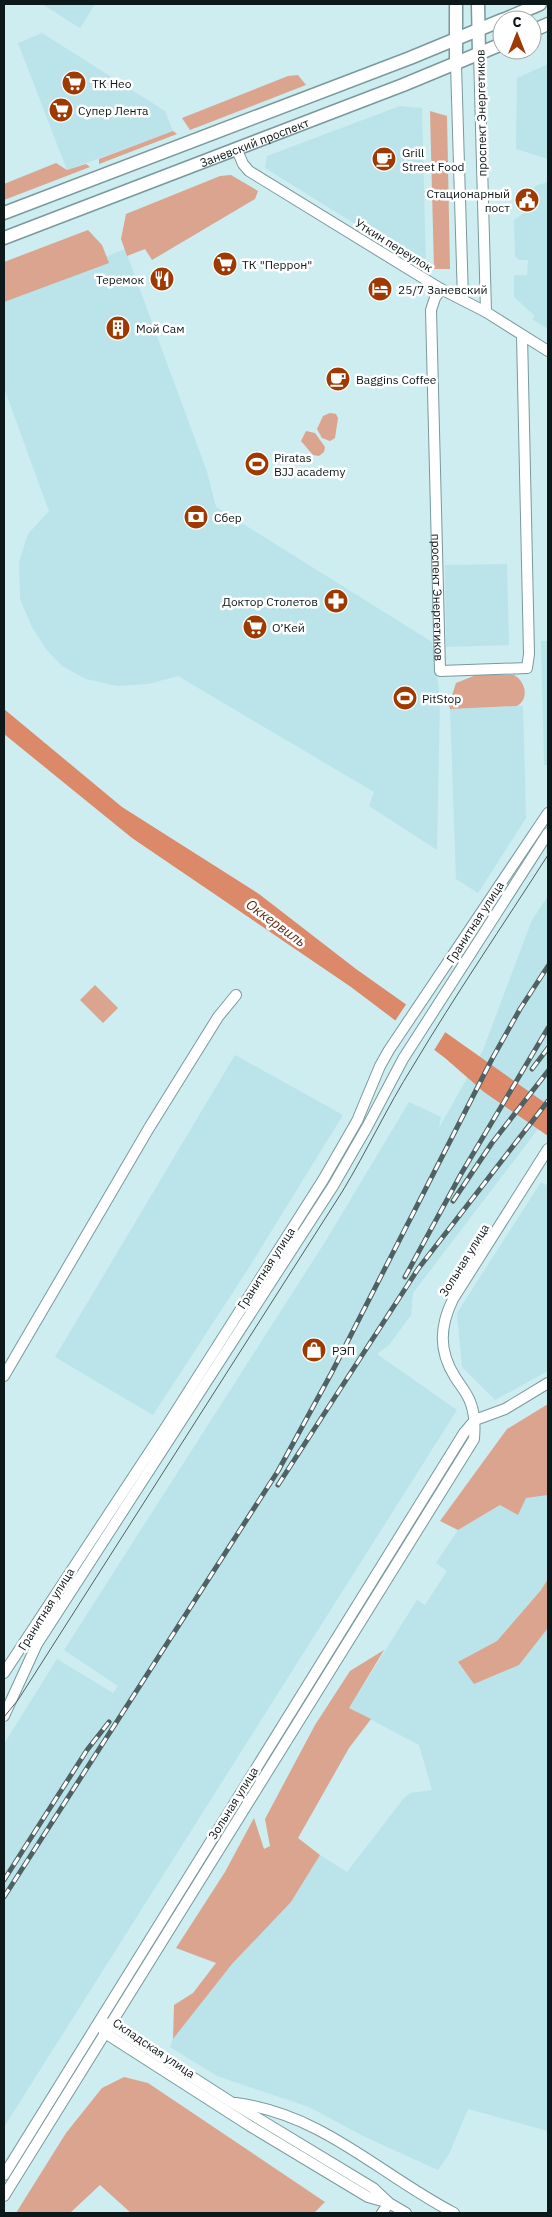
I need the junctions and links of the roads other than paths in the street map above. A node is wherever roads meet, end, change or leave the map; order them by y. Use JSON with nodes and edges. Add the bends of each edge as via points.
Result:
{"nodes":[{"id":1,"x":456,"y":4,"type":"edge"},
{"id":2,"x":478,"y":4,"type":"edge"},
{"id":3,"x":492,"y":24,"type":"edge"},
{"id":4,"x":479,"y":30,"type":"junction"},
{"id":5,"x":456,"y":40,"type":"junction"},
{"id":6,"x":492,"y":48,"type":"edge"},
{"id":7,"x":479,"y":54,"type":"junction"},
{"id":8,"x":456,"y":64,"type":"junction"},
{"id":9,"x":237,"y":150,"type":"junction"},
{"id":10,"x":4,"y":213,"type":"edge"},
{"id":11,"x":4,"y":238,"type":"edge"},
{"id":12,"x":441,"y":289,"type":"junction"},
{"id":13,"x":463,"y":300,"type":"junction"},
{"id":14,"x":486,"y":312,"type":"junction"},
{"id":15,"x":522,"y":335,"type":"junction"},
{"id":16,"x":548,"y":351,"type":"edge"},
{"id":17,"x":548,"y":813,"type":"edge"},
{"id":18,"x":548,"y":833,"type":"edge"},
{"id":19,"x":236,"y":995,"type":"dead end"},
{"id":20,"x":548,"y":1149,"type":"edge"},
{"id":21,"x":4,"y":1376,"type":"edge"},
{"id":22,"x":548,"y":1384,"type":"edge"},
{"id":23,"x":475,"y":1420,"type":"junction"},
{"id":24,"x":4,"y":1672,"type":"edge"},
{"id":25,"x":4,"y":1716,"type":"edge"},
{"id":26,"x":99,"y":2022,"type":"junction"},
{"id":27,"x":108,"y":2029,"type":"junction"},
{"id":28,"x":231,"y":2102,"type":"junction"},
{"id":29,"x":4,"y":2174,"type":"edge"},
{"id":30,"x":4,"y":2196,"type":"edge"},
{"id":31,"x":389,"y":2203,"type":"junction"},
{"id":32,"x":382,"y":2213,"type":"edge"},
{"id":33,"x":406,"y":2213,"type":"edge"},
{"id":34,"x":454,"y":2213,"type":"edge"}],
"edges":[{"from":1,"to":5,"type":"main road","name":"проспект Энергетиков"},
{"from":2,"to":4,"type":"main road","name":"проспект Энергетиков"},
{"from":3,"to":4,"type":"main road","name":"Заневский проспект"},
{"from":4,"to":5,"type":"main road","name":"Заневский проспект"},
{"from":4,"to":7,"type":"main road","name":"проспект Энергетиков"},
{"from":5,"to":8,"type":"main road","name":"проспект Энергетиков"},
{"from":5,"to":10,"type":"main road","name":"Заневский проспект"},
{"from":6,"to":7,"type":"main road","name":"Заневский проспект"},
{"from":7,"to":8,"type":"main road","name":"Заневский проспект"},
{"from":7,"to":14,"type":"street","name":"проспект Энергетиков"},
{"from":8,"to":9,"type":"main road","name":"Заневский проспект"},
{"from":8,"to":13,"type":"street","name":"проспект Энергетиков"},
{"from":9,"to":11,"type":"main road","name":"Заневский проспект"},
{"from":9,"to":12,"type":"street","name":"Уткин переулок","via":[[249,171]]},
{"from":12,"to":13,"type":"street","name":"Уткин переулок"},
{"from":12,"to":15,"type":"street","name":"проспект Энергетиков","via":[[431,310],[440,670],[527,668]]},
{"from":13,"to":14,"type":"street","name":"Уткин переулок"},
{"from":14,"to":15,"type":"street","name":"Уткин переулок"},
{"from":15,"to":16,"type":"street","name":"Уткин переулок"},
{"from":17,"to":24,"type":"street","name":"Гранитная улица","via":[[389,1050],[357,1122],[323,1180],[166,1427]]},
{"from":18,"to":25,"type":"street","name":"Гранитная улица","via":[[402,1059],[368,1127],[333,1186],[37,1644]]},
{"from":19,"to":21,"type":"street","via":[[218,1017],[154,1120]]},
{"from":20,"to":23,"type":"street","name":"Зольная улица","via":[[446,1315],[442,1340],[444,1355],[471,1403]]},
{"from":22,"to":23,"type":"street","via":[[505,1409]]},
{"from":23,"to":26,"type":"street","name":"Зольная улица"},
{"from":23,"to":27,"type":"street","name":"Зольная улица","via":[[474,1439]]},
{"from":26,"to":27,"type":"street","name":"Складская улица"},
{"from":26,"to":29,"type":"street","name":"Зольная улица"},
{"from":27,"to":28,"type":"street","name":"Складская улица"},
{"from":27,"to":30,"type":"street","name":"Зольная улица"},
{"from":27,"to":31,"type":"street","name":"Складская улица","via":[[250,2126],[368,2197]]},
{"from":28,"to":31,"type":"street","name":"Складская улица","via":[[373,2188]]},
{"from":28,"to":34,"type":"street","via":[[257,2106],[311,2124]]},
{"from":31,"to":32,"type":"street"},
{"from":31,"to":33,"type":"street","name":"Складская улица"}]}
